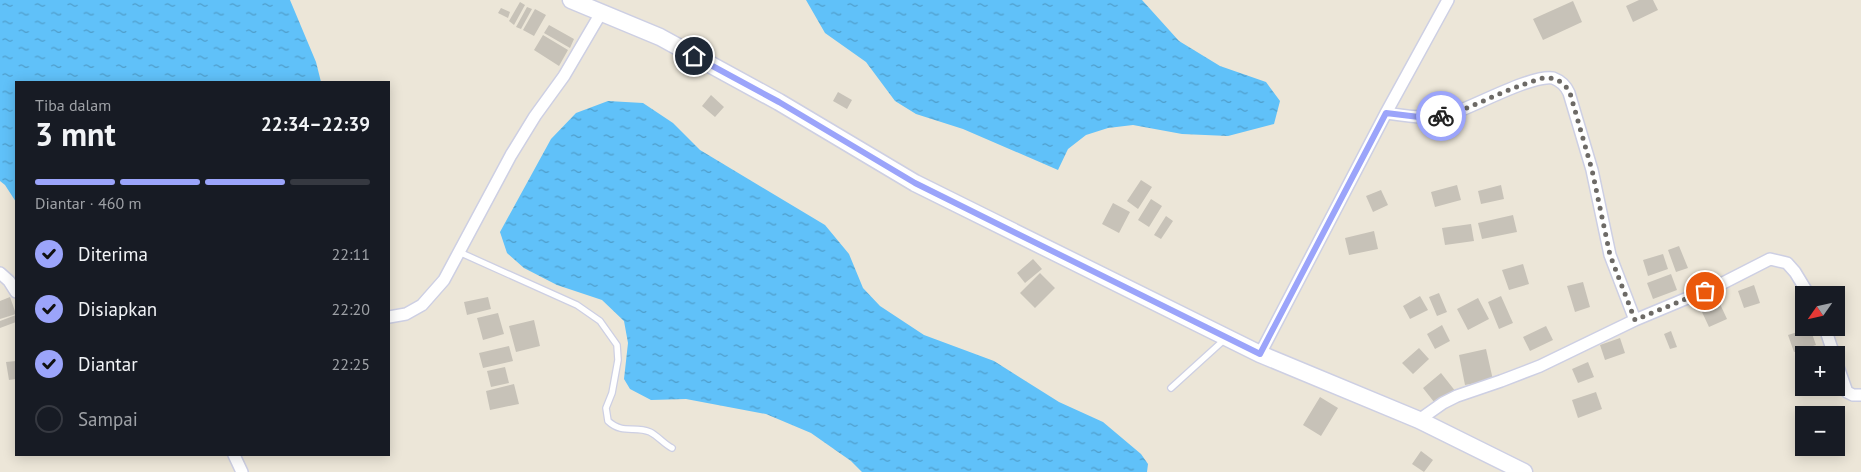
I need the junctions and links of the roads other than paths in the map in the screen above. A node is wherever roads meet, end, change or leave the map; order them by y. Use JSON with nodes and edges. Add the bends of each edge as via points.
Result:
{"nodes":[{"id":1,"x":571,"y":0,"type":"edge"},
{"id":2,"x":1448,"y":0,"type":"edge"},
{"id":3,"x":601,"y":13,"type":"junction"},
{"id":4,"x":1386,"y":113,"type":"junction"},
{"id":5,"x":459,"y":252,"type":"junction"},
{"id":6,"x":0,"y":274,"type":"edge"},
{"id":7,"x":1804,"y":286,"type":"edge"},
{"id":8,"x":15,"y":290,"type":"edge"},
{"id":9,"x":390,"y":317,"type":"edge"},
{"id":10,"x":1635,"y":320,"type":"junction"},
{"id":11,"x":1227,"y":337,"type":"junction"},
{"id":12,"x":1260,"y":354,"type":"junction"},
{"id":13,"x":1845,"y":386,"type":"edge"},
{"id":14,"x":1171,"y":388,"type":"dead end"},
{"id":15,"x":1861,"y":395,"type":"edge"},
{"id":16,"x":1419,"y":420,"type":"junction"},
{"id":17,"x":672,"y":448,"type":"dead end"},
{"id":18,"x":234,"y":456,"type":"edge"},
{"id":19,"x":242,"y":472,"type":"edge"},
{"id":20,"x":1524,"y":472,"type":"edge"}],
"edges":[{"from":1,"to":3,"type":"street"},
{"from":2,"to":4,"type":"street"},
{"from":3,"to":5,"type":"street","via":[[511,155]]},
{"from":3,"to":11,"type":"street","via":[[660,37],[779,102],[915,183]]},
{"from":4,"to":10,"type":"street","via":[[1433,117],[1452,113],[1544,78],[1552,78],[1565,85],[1592,170],[1610,255]]},
{"from":4,"to":12,"type":"street"},
{"from":5,"to":9,"type":"street","via":[[444,280],[422,305],[406,314]]},
{"from":5,"to":17,"type":"lane","via":[[577,305],[600,321],[617,345],[618,360],[606,408],[608,421],[618,428],[648,432]]},
{"from":6,"to":8,"type":"street"},
{"from":7,"to":10,"type":"street","via":[[1787,263],[1770,259]]},
{"from":10,"to":16,"type":"street","via":[[1540,366],[1457,396]]},
{"from":11,"to":12,"type":"street"},
{"from":11,"to":14,"type":"lane"},
{"from":12,"to":16,"type":"street"},
{"from":13,"to":15,"type":"street","via":[[1853,396]]},
{"from":16,"to":20,"type":"street"},
{"from":18,"to":19,"type":"street"}]}
